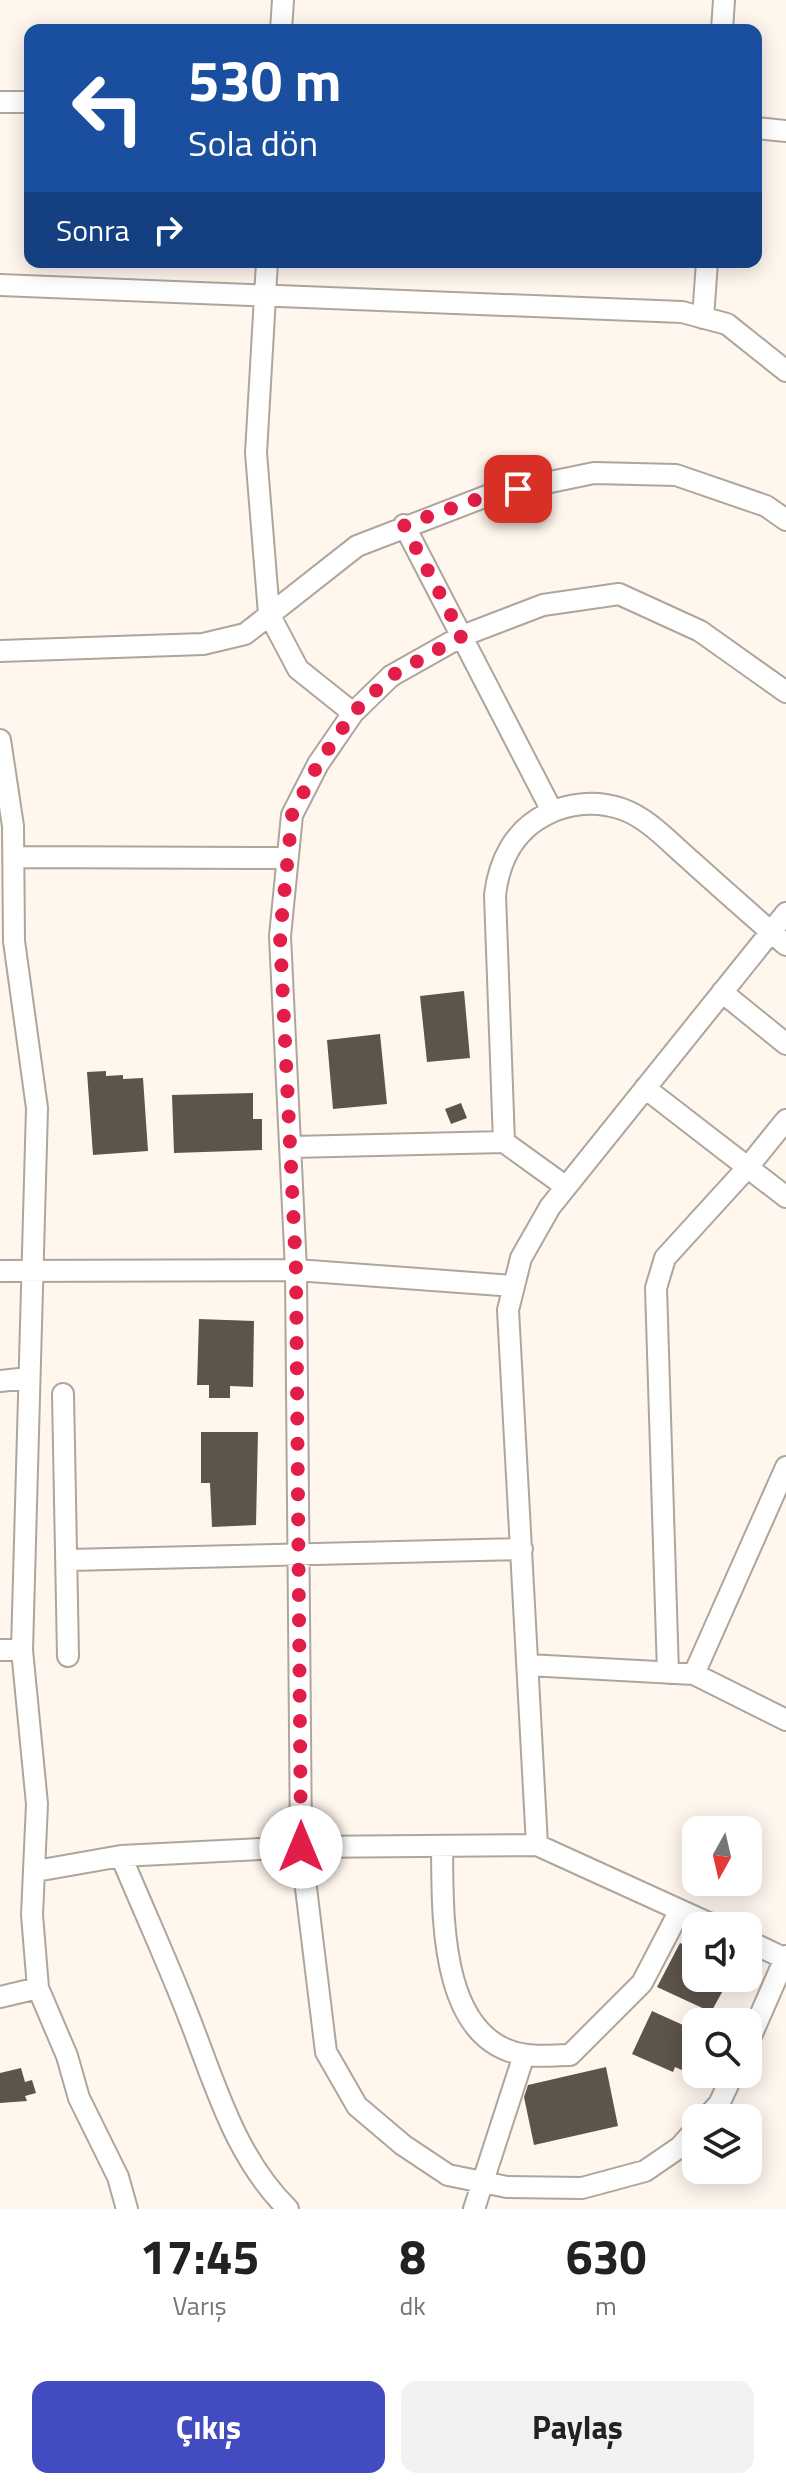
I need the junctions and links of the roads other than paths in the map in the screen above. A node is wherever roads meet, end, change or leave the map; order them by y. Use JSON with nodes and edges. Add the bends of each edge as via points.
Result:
{"nodes":[{"id":1,"x":283,"y":0,"type":"edge"},
{"id":2,"x":724,"y":0,"type":"edge"},
{"id":3,"x":281,"y":24,"type":"edge"},
{"id":4,"x":722,"y":24,"type":"edge"},
{"id":5,"x":0,"y":102,"type":"edge"},
{"id":6,"x":24,"y":102,"type":"edge"},
{"id":7,"x":762,"y":129,"type":"edge"},
{"id":8,"x":786,"y":131,"type":"edge"},
{"id":9,"x":267,"y":268,"type":"edge"},
{"id":10,"x":707,"y":268,"type":"edge"},
{"id":11,"x":0,"y":285,"type":"edge"},
{"id":12,"x":265,"y":295,"type":"junction"},
{"id":13,"x":703,"y":318,"type":"junction"},
{"id":14,"x":786,"y":371,"type":"edge"},
{"id":15,"x":786,"y":520,"type":"edge"},
{"id":16,"x":404,"y":525,"type":"junction"},
{"id":17,"x":269,"y":614,"type":"junction"},
{"id":18,"x":462,"y":636,"type":"junction"},
{"id":19,"x":0,"y":651,"type":"edge"},
{"id":20,"x":786,"y":692,"type":"edge"},
{"id":21,"x":353,"y":713,"type":"junction"},
{"id":22,"x":0,"y":740,"type":"edge"},
{"id":23,"x":552,"y":811,"type":"junction"},
{"id":24,"x":14,"y":857,"type":"junction"},
{"id":25,"x":287,"y":858,"type":"junction"},
{"id":26,"x":786,"y":913,"type":"edge"},
{"id":27,"x":778,"y":939,"type":"edge"},
{"id":28,"x":7,"y":941,"type":"edge"},
{"id":29,"x":722,"y":992,"type":"junction"},
{"id":30,"x":786,"y":1044,"type":"edge"},
{"id":31,"x":645,"y":1088,"type":"junction"},
{"id":32,"x":786,"y":1120,"type":"edge"},
{"id":33,"x":504,"y":1142,"type":"junction"},
{"id":34,"x":292,"y":1147,"type":"junction"},
{"id":35,"x":748,"y":1167,"type":"junction"},
{"id":36,"x":565,"y":1186,"type":"junction"},
{"id":37,"x":786,"y":1197,"type":"edge"},
{"id":38,"x":296,"y":1270,"type":"junction"},
{"id":39,"x":0,"y":1271,"type":"edge"},
{"id":40,"x":31,"y":1272,"type":"junction"},
{"id":41,"x":514,"y":1286,"type":"junction"},
{"id":42,"x":28,"y":1378,"type":"junction"},
{"id":43,"x":0,"y":1381,"type":"edge"},
{"id":44,"x":63,"y":1394,"type":"dead end"},
{"id":45,"x":786,"y":1467,"type":"edge"},
{"id":46,"x":522,"y":1549,"type":"junction"},
{"id":47,"x":299,"y":1553,"type":"junction"},
{"id":48,"x":69,"y":1560,"type":"junction"},
{"id":49,"x":0,"y":1650,"type":"edge"},
{"id":50,"x":22,"y":1650,"type":"junction"},
{"id":51,"x":68,"y":1656,"type":"dead end"},
{"id":52,"x":528,"y":1665,"type":"junction"},
{"id":53,"x":668,"y":1673,"type":"junction"},
{"id":54,"x":694,"y":1674,"type":"junction"},
{"id":55,"x":786,"y":1720,"type":"edge"},
{"id":56,"x":537,"y":1845,"type":"junction"},
{"id":57,"x":442,"y":1846,"type":"junction"},
{"id":58,"x":301,"y":1847,"type":"junction"},
{"id":59,"x":121,"y":1856,"type":"junction"},
{"id":60,"x":36,"y":1871,"type":"junction"},
{"id":61,"x":680,"y":1910,"type":"junction"},
{"id":62,"x":684,"y":1912,"type":"edge"},
{"id":63,"x":762,"y":1947,"type":"edge"},
{"id":64,"x":786,"y":1958,"type":"edge"},
{"id":65,"x":38,"y":1988,"type":"junction"},
{"id":66,"x":0,"y":1997,"type":"edge"},
{"id":67,"x":762,"y":2012,"type":"edge"},
{"id":68,"x":524,"y":2055,"type":"junction"},
{"id":69,"x":682,"y":2145,"type":"edge"},
{"id":70,"x":484,"y":2183,"type":"junction"},
{"id":71,"x":127,"y":2209,"type":"edge"},
{"id":72,"x":288,"y":2209,"type":"edge"},
{"id":73,"x":474,"y":2209,"type":"edge"}],
"edges":[{"from":1,"to":3,"type":"street"},
{"from":2,"to":4,"type":"street"},
{"from":5,"to":6,"type":"street"},
{"from":7,"to":8,"type":"street"},
{"from":9,"to":12,"type":"street"},
{"from":10,"to":13,"type":"street"},
{"from":11,"to":12,"type":"street"},
{"from":12,"to":13,"type":"street","via":[[682,312]]},
{"from":12,"to":17,"type":"street","via":[[256,453]]},
{"from":13,"to":14,"type":"street","via":[[727,324]]},
{"from":15,"to":16,"type":"street","via":[[766,506],[676,475],[594,473],[492,494]]},
{"from":16,"to":17,"type":"street","via":[[357,546]]},
{"from":16,"to":18,"type":"street"},
{"from":17,"to":19,"type":"street","via":[[245,634],[203,644]]},
{"from":17,"to":21,"type":"street","via":[[298,669]]},
{"from":18,"to":20,"type":"street","via":[[543,605],[619,594],[700,631]]},
{"from":18,"to":21,"type":"street","via":[[391,676]]},
{"from":18,"to":23,"type":"street"},
{"from":21,"to":25,"type":"street","via":[[292,815]]},
{"from":22,"to":24,"type":"street"},
{"from":23,"to":27,"type":"street","via":[[596,804],[637,816]]},
{"from":23,"to":33,"type":"street","via":[[511,845],[496,886]]},
{"from":24,"to":25,"type":"street"},
{"from":24,"to":28,"type":"street"},
{"from":25,"to":34,"type":"street","via":[[280,936]]},
{"from":26,"to":27,"type":"street"},
{"from":27,"to":29,"type":"street"},
{"from":28,"to":40,"type":"street","via":[[37,1108]]},
{"from":29,"to":30,"type":"street"},
{"from":29,"to":31,"type":"street"},
{"from":31,"to":35,"type":"street"},
{"from":31,"to":36,"type":"street"},
{"from":32,"to":35,"type":"street"},
{"from":33,"to":34,"type":"street"},
{"from":33,"to":36,"type":"street"},
{"from":34,"to":38,"type":"street"},
{"from":35,"to":37,"type":"street"},
{"from":35,"to":53,"type":"street","via":[[665,1258],[656,1288]]},
{"from":36,"to":41,"type":"street","via":[[521,1258]]},
{"from":38,"to":40,"type":"street"},
{"from":38,"to":41,"type":"street"},
{"from":38,"to":47,"type":"street"},
{"from":39,"to":40,"type":"street"},
{"from":40,"to":42,"type":"street"},
{"from":41,"to":46,"type":"street","via":[[508,1310]]},
{"from":42,"to":43,"type":"street"},
{"from":42,"to":50,"type":"street"},
{"from":44,"to":48,"type":"street"},
{"from":45,"to":54,"type":"street"},
{"from":46,"to":47,"type":"street"},
{"from":46,"to":52,"type":"street"},
{"from":47,"to":48,"type":"street"},
{"from":47,"to":58,"type":"street"},
{"from":48,"to":51,"type":"street"},
{"from":49,"to":50,"type":"street"},
{"from":50,"to":60,"type":"street","via":[[37,1804]]},
{"from":52,"to":53,"type":"street"},
{"from":52,"to":56,"type":"street"},
{"from":53,"to":54,"type":"street"},
{"from":54,"to":55,"type":"street"},
{"from":56,"to":57,"type":"street"},
{"from":56,"to":61,"type":"street"},
{"from":57,"to":58,"type":"street"},
{"from":57,"to":68,"type":"street","via":[[444,1935],[459,1999],[490,2038]]},
{"from":58,"to":59,"type":"street"},
{"from":58,"to":70,"type":"street","via":[[326,2052],[357,2106],[403,2145],[448,2175]]},
{"from":59,"to":60,"type":"street"},
{"from":59,"to":72,"type":"street","via":[[190,2018],[224,2114],[269,2190]]},
{"from":60,"to":65,"type":"street","via":[[32,1915]]},
{"from":61,"to":62,"type":"street"},
{"from":61,"to":68,"type":"street","via":[[642,1983],[601,2027],[570,2055]]},
{"from":63,"to":64,"type":"street"},
{"from":64,"to":67,"type":"street"},
{"from":65,"to":66,"type":"street"},
{"from":65,"to":71,"type":"street"},
{"from":68,"to":70,"type":"street"},
{"from":69,"to":70,"type":"street","via":[[645,2171],[582,2188]]},
{"from":70,"to":73,"type":"street"}]}
